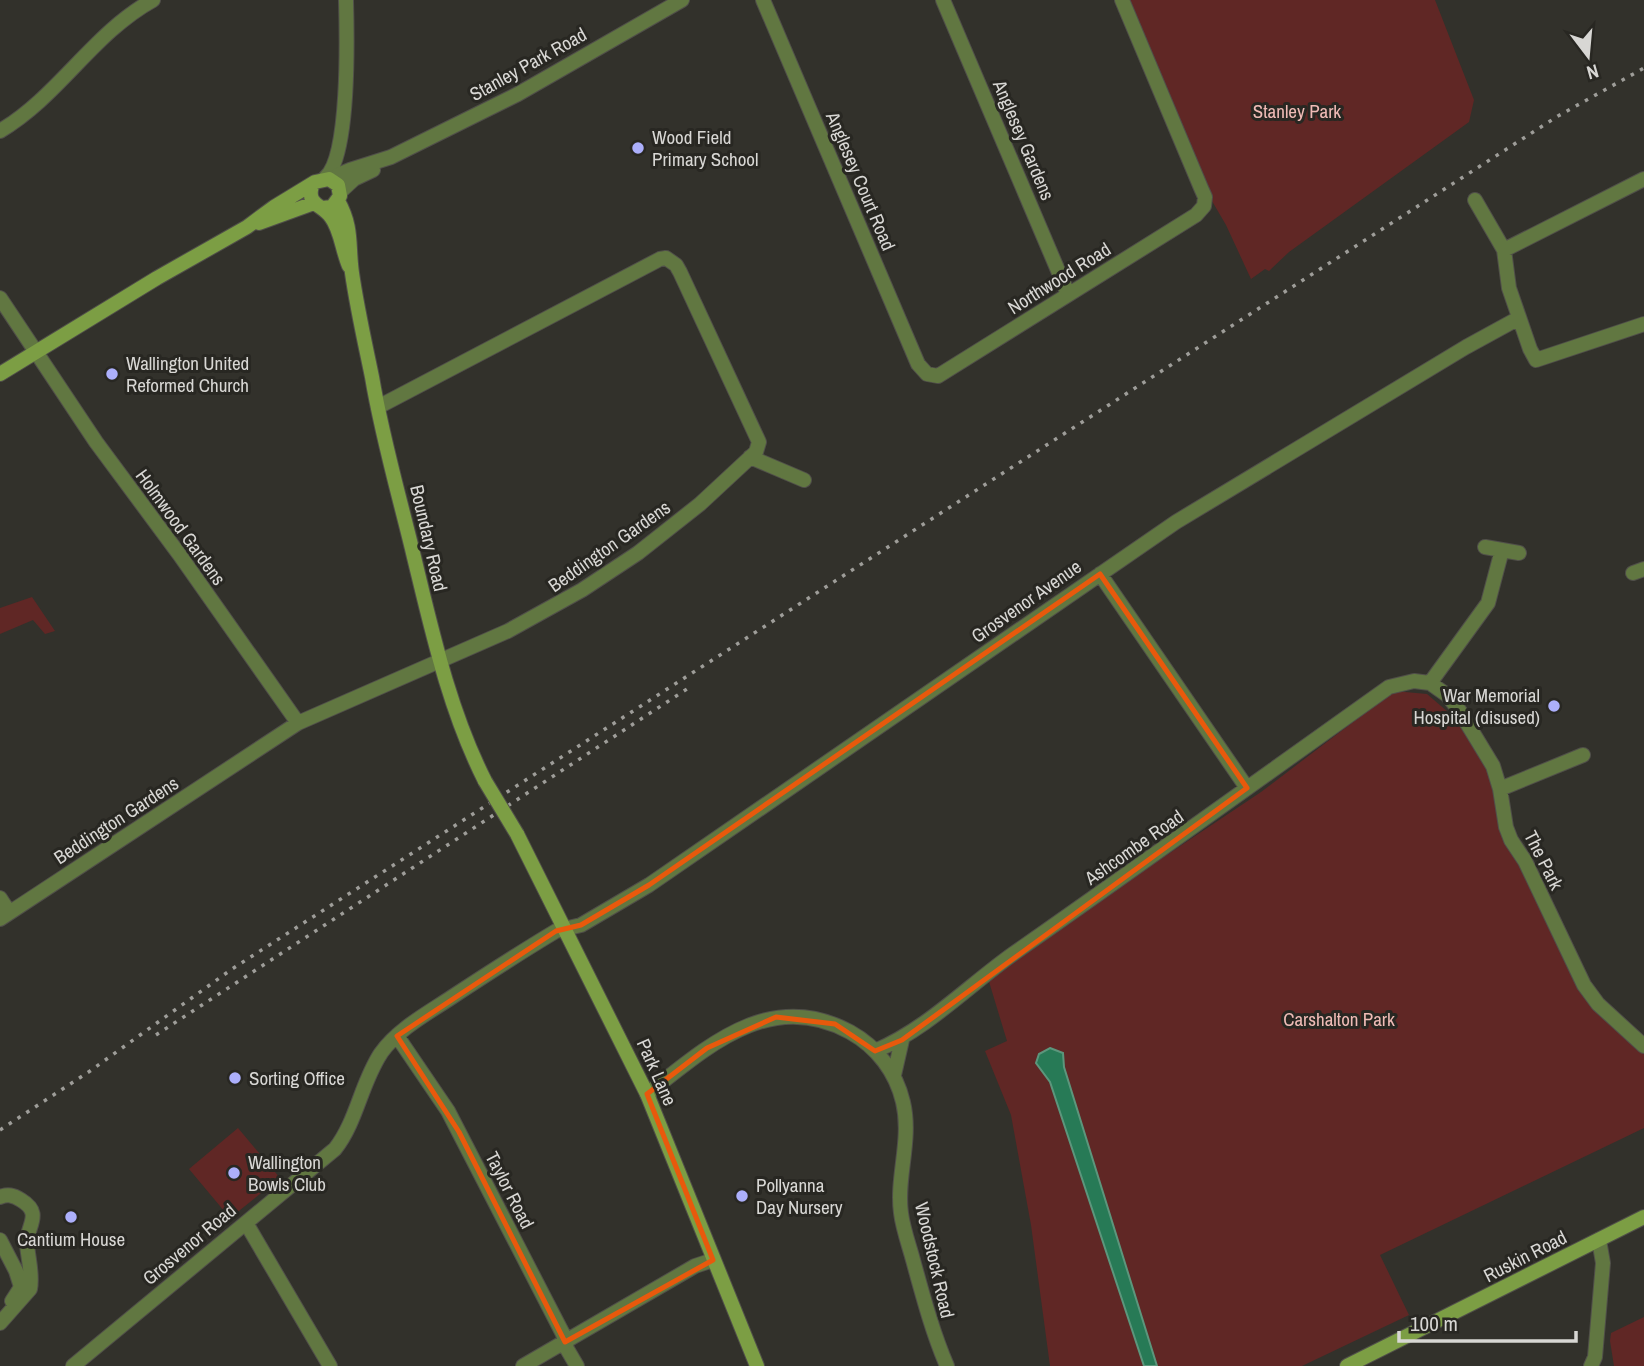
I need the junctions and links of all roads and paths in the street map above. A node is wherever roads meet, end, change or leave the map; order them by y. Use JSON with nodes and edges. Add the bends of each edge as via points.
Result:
{"nodes":[{"id":1,"x":153,"y":0,"type":"edge"},
{"id":2,"x":346,"y":0,"type":"edge"},
{"id":3,"x":682,"y":0,"type":"edge"},
{"id":4,"x":763,"y":0,"type":"edge"},
{"id":5,"x":943,"y":0,"type":"edge"},
{"id":6,"x":1122,"y":0,"type":"edge"},
{"id":7,"x":666,"y":4,"type":"edge"},
{"id":8,"x":0,"y":131,"type":"edge"},
{"id":9,"x":1644,"y":180,"type":"edge"},
{"id":10,"x":330,"y":188,"type":"junction"},
{"id":11,"x":1475,"y":200,"type":"dead end"},
{"id":12,"x":318,"y":206,"type":"junction"},
{"id":13,"x":247,"y":228,"type":"junction"},
{"id":14,"x":1504,"y":250,"type":"junction"},
{"id":15,"x":351,"y":270,"type":"junction"},
{"id":16,"x":1068,"y":294,"type":"junction"},
{"id":17,"x":0,"y":299,"type":"edge"},
{"id":18,"x":1519,"y":318,"type":"junction"},
{"id":19,"x":1644,"y":324,"type":"edge"},
{"id":20,"x":35,"y":352,"type":"junction"},
{"id":21,"x":0,"y":374,"type":"edge"},
{"id":22,"x":927,"y":374,"type":"joint"},
{"id":23,"x":378,"y":407,"type":"junction"},
{"id":24,"x":750,"y":457,"type":"junction"},
{"id":25,"x":804,"y":480,"type":"dead end"},
{"id":26,"x":1485,"y":547,"type":"dead end"},
{"id":27,"x":1502,"y":550,"type":"junction"},
{"id":28,"x":1519,"y":553,"type":"dead end"},
{"id":29,"x":1100,"y":574,"type":"junction"},
{"id":30,"x":440,"y":662,"type":"junction"},
{"id":31,"x":1430,"y":683,"type":"junction"},
{"id":32,"x":298,"y":723,"type":"junction"},
{"id":33,"x":1583,"y":755,"type":"dead end"},
{"id":34,"x":1247,"y":788,"type":"junction"},
{"id":35,"x":1500,"y":789,"type":"junction"},
{"id":36,"x":500,"y":805,"type":"joint"},
{"id":37,"x":0,"y":898,"type":"edge"},
{"id":38,"x":5,"y":916,"type":"edge"},
{"id":39,"x":565,"y":929,"type":"junction"},
{"id":40,"x":397,"y":1036,"type":"junction"},
{"id":41,"x":902,"y":1040,"type":"junction"},
{"id":42,"x":1644,"y":1046,"type":"edge"},
{"id":43,"x":876,"y":1051,"type":"junction"},
{"id":44,"x":894,"y":1075,"type":"junction"},
{"id":45,"x":647,"y":1094,"type":"junction"},
{"id":46,"x":0,"y":1197,"type":"edge"},
{"id":47,"x":1644,"y":1217,"type":"edge"},
{"id":48,"x":246,"y":1223,"type":"junction"},
{"id":49,"x":0,"y":1240,"type":"edge"},
{"id":50,"x":1599,"y":1240,"type":"junction"},
{"id":51,"x":713,"y":1260,"type":"junction"},
{"id":52,"x":0,"y":1310,"type":"edge"},
{"id":53,"x":0,"y":1323,"type":"edge"},
{"id":54,"x":565,"y":1342,"type":"junction"},
{"id":55,"x":73,"y":1366,"type":"edge"},
{"id":56,"x":330,"y":1366,"type":"edge"},
{"id":57,"x":523,"y":1366,"type":"edge"},
{"id":58,"x":577,"y":1366,"type":"edge"},
{"id":59,"x":757,"y":1366,"type":"edge"},
{"id":60,"x":947,"y":1366,"type":"edge"},
{"id":61,"x":1347,"y":1366,"type":"edge"},
{"id":62,"x":1591,"y":1366,"type":"edge"}],
"edges":[{"from":1,"to":8,"type":"street","via":[[115,25],[34,107]]},
{"from":2,"to":10,"type":"street","via":[[343,122]]},
{"from":3,"to":7,"type":"street","name":"Stanley Park Road"},
{"from":4,"to":22,"type":"street","name":"Anglesey Court Road","via":[[918,364]]},
{"from":5,"to":16,"type":"street","name":"Anglesey Gardens"},
{"from":6,"to":16,"type":"street","name":"Northwood Road","via":[[1205,201],[1196,215]]},
{"from":7,"to":10,"type":"street","name":"Stanley Park Road","via":[[518,94],[391,157],[380,167]]},
{"from":9,"to":14,"type":"street"},
{"from":10,"to":12,"type":"main road","via":[[311,198]]},
{"from":10,"to":12,"type":"main road","name":"Stanley Park Road","via":[[332,207]]},
{"from":10,"to":13,"type":"main road","name":"Stanley Park Road","via":[[274,207]]},
{"from":10,"to":15,"type":"main road","name":"Boundary Road","via":[[344,212]]},
{"from":11,"to":14,"type":"street"},
{"from":12,"to":13,"type":"main road","name":"Stanley Park Road"},
{"from":12,"to":15,"type":"main road","name":"Boundary Road","via":[[335,223]]},
{"from":13,"to":20,"type":"main road","name":"Stanley Park Road"},
{"from":14,"to":18,"type":"street"},
{"from":15,"to":23,"type":"main road","name":"Boundary Road"},
{"from":16,"to":22,"type":"street","name":"Northwood Road","via":[[944,374]]},
{"from":17,"to":20,"type":"street","name":"Holmwood Gardens"},
{"from":18,"to":19,"type":"street","via":[[1536,360]]},
{"from":18,"to":29,"type":"street","name":"Grosvenor Avenue","via":[[1176,522]]},
{"from":20,"to":21,"type":"main road","name":"Stanley Park Road"},
{"from":20,"to":32,"type":"street","name":"Holmwood Gardens"},
{"from":23,"to":24,"type":"street","via":[[666,258],[680,272],[757,435],[758,447]]},
{"from":23,"to":30,"type":"main road","name":"Boundary Road"},
{"from":24,"to":25,"type":"street"},
{"from":24,"to":30,"type":"street","name":"Beddington Gardens","via":[[700,504],[606,575],[534,618]]},
{"from":26,"to":27,"type":"street"},
{"from":27,"to":28,"type":"street"},
{"from":27,"to":31,"type":"street","via":[[1488,603]]},
{"from":29,"to":34,"type":"street"},
{"from":29,"to":39,"type":"street","name":"Grosvenor Avenue","via":[[649,885],[581,925]]},
{"from":30,"to":32,"type":"street","name":"Beddington Gardens"},
{"from":30,"to":36,"type":"main road","name":"Boundary Road","bridge":true,"via":[[467,742]]},
{"from":31,"to":34,"type":"street","name":"Ashcombe Road","via":[[1414,681],[1389,687]]},
{"from":31,"to":35,"type":"street","name":"The Park","via":[[1459,710],[1482,746]]},
{"from":32,"to":38,"type":"street","name":"Beddington Gardens"},
{"from":33,"to":35,"type":"street"},
{"from":34,"to":41,"type":"street","name":"Ashcombe Road","via":[[981,977]]},
{"from":35,"to":42,"type":"street","name":"The Park","via":[[1511,840],[1584,985]]},
{"from":36,"to":39,"type":"main road","name":"Park Lane","bridge":true},
{"from":37,"to":38,"type":"street"},
{"from":39,"to":40,"type":"street","name":"Grosvenor Road","via":[[511,958]]},
{"from":39,"to":45,"type":"main road","name":"Park Lane"},
{"from":40,"to":48,"type":"street","name":"Grosvenor Road","via":[[374,1065],[335,1149]]},
{"from":40,"to":54,"type":"street","name":"Taylor Road","via":[[453,1122]]},
{"from":41,"to":43,"type":"street","name":"Ashcombe Road"},
{"from":41,"to":44,"type":"street"},
{"from":43,"to":44,"type":"street","name":"Woodstock Road"},
{"from":43,"to":45,"type":"street","name":"Woodstock Road","via":[[835,1024],[808,1017],[776,1017],[749,1025],[707,1048]]},
{"from":44,"to":60,"type":"street","name":"Woodstock Road","via":[[906,1126],[901,1213],[932,1332]]},
{"from":45,"to":51,"type":"main road","name":"Park Lane"},
{"from":46,"to":53,"type":"street","via":[[12,1195],[23,1201],[33,1220],[27,1235],[30,1289]]},
{"from":47,"to":50,"type":"main road","name":"Ruskin Road"},
{"from":48,"to":55,"type":"street","name":"Grosvenor Road"},
{"from":48,"to":56,"type":"street"},
{"from":49,"to":52,"type":"street","via":[[21,1287]]},
{"from":50,"to":61,"type":"main road","name":"Ruskin Road"},
{"from":50,"to":62,"type":"street","via":[[1603,1263]]},
{"from":51,"to":54,"type":"street"},
{"from":51,"to":59,"type":"main road","name":"Park Lane"},
{"from":54,"to":57,"type":"street"},
{"from":54,"to":58,"type":"street","name":"Taylor Road"}]}
